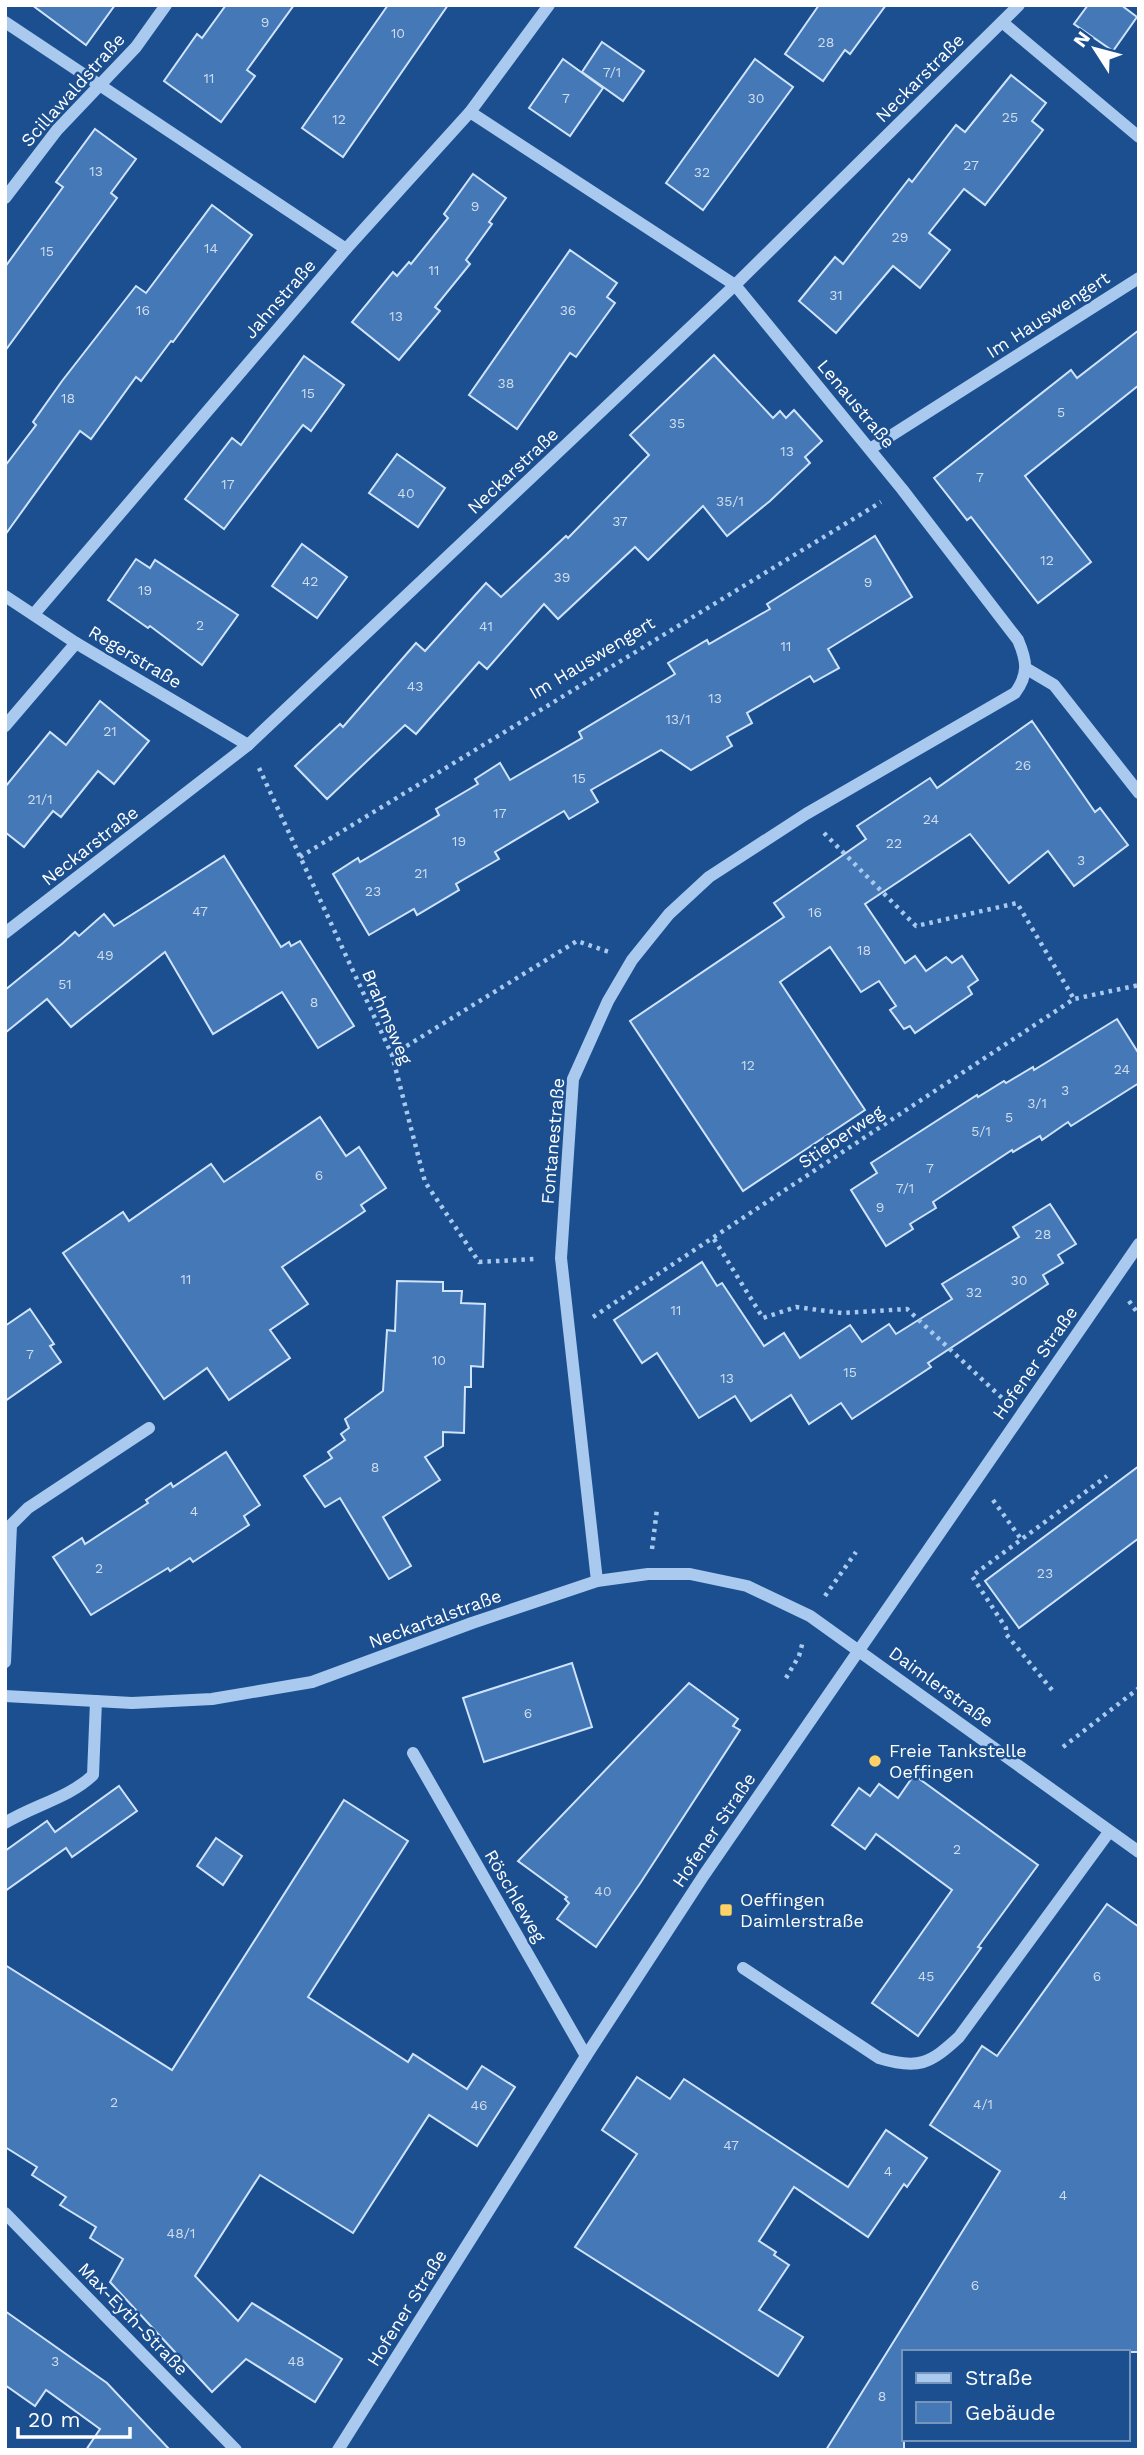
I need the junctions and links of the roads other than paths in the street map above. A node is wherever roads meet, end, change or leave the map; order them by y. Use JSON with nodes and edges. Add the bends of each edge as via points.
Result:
{"nodes":[{"id":1,"x":166,"y":5,"type":"edge"},
{"id":2,"x":549,"y":5,"type":"edge"},
{"id":3,"x":1018,"y":5,"type":"edge"},
{"id":4,"x":5,"y":22,"type":"edge"},
{"id":5,"x":1002,"y":22,"type":"junction"},
{"id":6,"x":99,"y":84,"type":"junction"},
{"id":7,"x":470,"y":113,"type":"junction"},
{"id":8,"x":1139,"y":136,"type":"edge"},
{"id":9,"x":5,"y":198,"type":"edge"},
{"id":10,"x":346,"y":249,"type":"junction"},
{"id":11,"x":1139,"y":278,"type":"edge"},
{"id":12,"x":734,"y":285,"type":"junction"},
{"id":13,"x":870,"y":450,"type":"junction"},
{"id":14,"x":5,"y":596,"type":"edge"},
{"id":15,"x":34,"y":614,"type":"junction"},
{"id":16,"x":76,"y":643,"type":"junction"},
{"id":17,"x":1027,"y":669,"type":"junction"},
{"id":18,"x":5,"y":726,"type":"edge"},
{"id":19,"x":248,"y":745,"type":"junction"},
{"id":20,"x":1139,"y":793,"type":"edge"},
{"id":21,"x":5,"y":933,"type":"edge"},
{"id":22,"x":1139,"y":1244,"type":"edge"},
{"id":23,"x":149,"y":1428,"type":"dead end"},
{"id":24,"x":597,"y":1581,"type":"junction"},
{"id":25,"x":858,"y":1649,"type":"junction"},
{"id":26,"x":5,"y":1661,"type":"edge"},
{"id":27,"x":5,"y":1696,"type":"edge"},
{"id":28,"x":96,"y":1701,"type":"junction"},
{"id":29,"x":413,"y":1754,"type":"dead end"},
{"id":30,"x":5,"y":1823,"type":"edge"},
{"id":31,"x":1109,"y":1832,"type":"junction"},
{"id":32,"x":1139,"y":1852,"type":"edge"},
{"id":33,"x":743,"y":1968,"type":"dead end"},
{"id":34,"x":586,"y":2056,"type":"junction"},
{"id":35,"x":5,"y":2213,"type":"edge"},
{"id":36,"x":236,"y":2450,"type":"edge"},
{"id":37,"x":338,"y":2450,"type":"edge"}],
"edges":[{"from":1,"to":6,"type":"street","name":"Scillawaldstraße","via":[[136,47]]},
{"from":2,"to":7,"type":"street","name":"Jahnstraße"},
{"from":3,"to":5,"type":"street","name":"Neckarstraße"},
{"from":4,"to":6,"type":"street"},
{"from":5,"to":8,"type":"street"},
{"from":5,"to":12,"type":"street","name":"Neckarstraße"},
{"from":6,"to":9,"type":"street","name":"Scillawaldstraße"},
{"from":6,"to":10,"type":"street"},
{"from":7,"to":10,"type":"street","name":"Jahnstraße"},
{"from":7,"to":12,"type":"street","name":"Lenaustraße"},
{"from":10,"to":15,"type":"street","name":"Jahnstraße"},
{"from":11,"to":13,"type":"street","name":"Im Hauswengert"},
{"from":12,"to":13,"type":"street","name":"Lenaustraße"},
{"from":12,"to":19,"type":"street","name":"Neckarstraße"},
{"from":13,"to":17,"type":"street","name":"Lenaustraße","via":[[1018,640]]},
{"from":14,"to":15,"type":"street","name":"Regerstraße"},
{"from":15,"to":16,"type":"street","name":"Regerstraße"},
{"from":16,"to":18,"type":"street"},
{"from":16,"to":19,"type":"street","name":"Regerstraße"},
{"from":17,"to":20,"type":"street","via":[[1054,685]]},
{"from":17,"to":24,"type":"street","name":"Fontanestraße","via":[[1015,693],[806,814],[709,877],[669,914],[632,960],[608,1000],[573,1079],[561,1258]]},
{"from":19,"to":21,"type":"street","name":"Neckarstraße"},
{"from":22,"to":25,"type":"street","name":"Hofener Straße"},
{"from":23,"to":26,"type":"street","via":[[28,1508],[11,1525]]},
{"from":24,"to":25,"type":"street","name":"Neckartalstraße","via":[[690,1574],[747,1586],[810,1616]]},
{"from":24,"to":28,"type":"street","name":"Neckartalstraße","via":[[312,1682],[212,1699]]},
{"from":25,"to":31,"type":"street","name":"Daimlerstraße"},
{"from":25,"to":34,"type":"street","name":"Hofener Straße"},
{"from":27,"to":28,"type":"street","name":"Neckartalstraße"},
{"from":28,"to":30,"type":"street","via":[[93,1775],[79,1788]]},
{"from":29,"to":34,"type":"street","name":"Röschleweg"},
{"from":31,"to":32,"type":"street","name":"Daimlerstraße"},
{"from":31,"to":33,"type":"street","via":[[959,2037],[940,2055],[924,2062],[902,2065],[879,2058]]},
{"from":34,"to":37,"type":"street","name":"Hofener Straße"},
{"from":35,"to":36,"type":"street","name":"Max-Eyth-Straße"}]}
